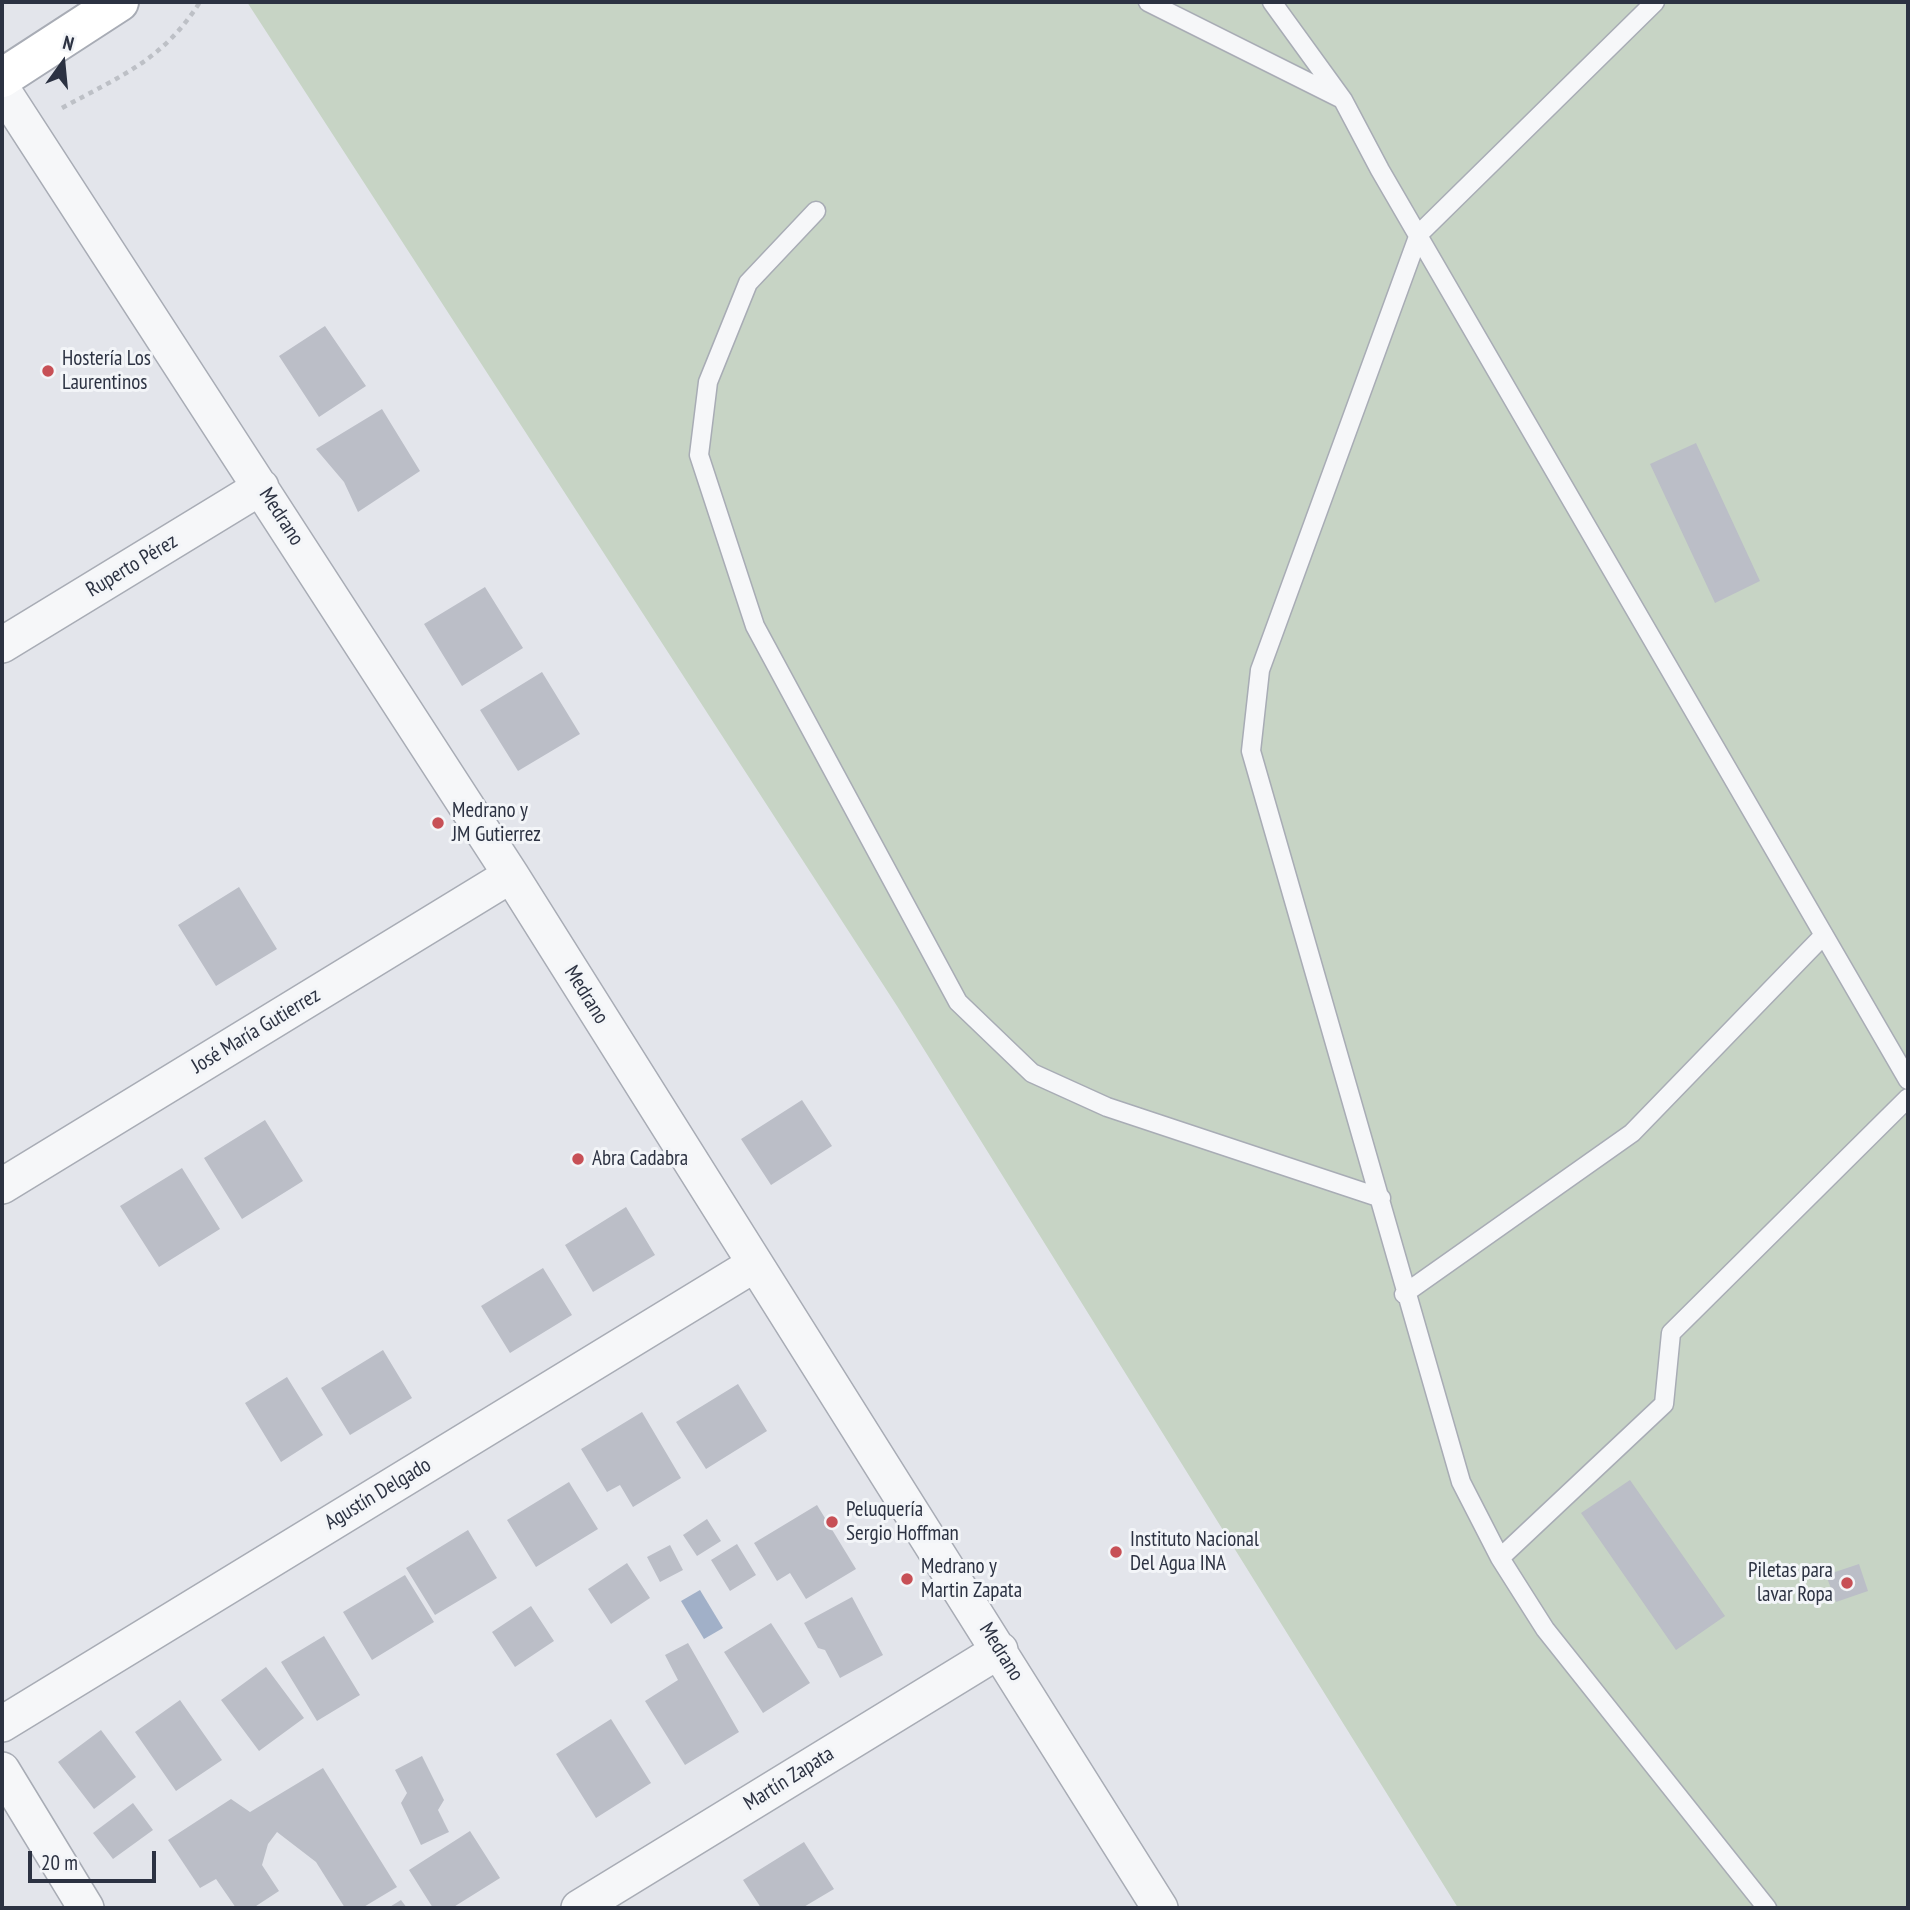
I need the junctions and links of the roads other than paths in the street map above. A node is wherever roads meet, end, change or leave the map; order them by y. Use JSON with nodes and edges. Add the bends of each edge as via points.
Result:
{"nodes":[{"id":1,"x":118,"y":2,"type":"edge"},
{"id":2,"x":1148,"y":2,"type":"edge"},
{"id":3,"x":1272,"y":2,"type":"edge"},
{"id":4,"x":1655,"y":2,"type":"edge"},
{"id":5,"x":2,"y":78,"type":"edge"},
{"id":6,"x":2,"y":89,"type":"edge"},
{"id":7,"x":1343,"y":100,"type":"junction"},
{"id":8,"x":816,"y":211,"type":"dead end"},
{"id":9,"x":1419,"y":234,"type":"junction"},
{"id":10,"x":261,"y":487,"type":"junction"},
{"id":11,"x":2,"y":645,"type":"edge"},
{"id":12,"x":511,"y":875,"type":"junction"},
{"id":13,"x":1824,"y":935,"type":"junction"},
{"id":14,"x":1908,"y":1080,"type":"edge"},
{"id":15,"x":1908,"y":1098,"type":"edge"},
{"id":16,"x":2,"y":1186,"type":"edge"},
{"id":17,"x":1381,"y":1198,"type":"junction"},
{"id":18,"x":755,"y":1264,"type":"junction"},
{"id":19,"x":1404,"y":1294,"type":"junction"},
{"id":20,"x":1500,"y":1558,"type":"junction"},
{"id":21,"x":1000,"y":1650,"type":"junction"},
{"id":22,"x":2,"y":1724,"type":"edge"},
{"id":23,"x":2,"y":1770,"type":"edge"},
{"id":24,"x":86,"y":1908,"type":"edge"},
{"id":25,"x":579,"y":1908,"type":"edge"},
{"id":26,"x":1160,"y":1908,"type":"edge"},
{"id":27,"x":1767,"y":1908,"type":"edge"}],
"edges":[{"from":1,"to":5,"type":"main road"},
{"from":2,"to":7,"type":"lane"},
{"from":3,"to":7,"type":"lane"},
{"from":4,"to":9,"type":"lane"},
{"from":6,"to":10,"type":"street","name":"Medrano"},
{"from":7,"to":9,"type":"lane"},
{"from":8,"to":17,"type":"lane","via":[[748,283],[708,382],[699,455],[755,626],[958,1002],[1032,1073],[1107,1107]]},
{"from":9,"to":13,"type":"lane"},
{"from":9,"to":17,"type":"lane","via":[[1261,670],[1251,751]]},
{"from":10,"to":11,"type":"street","name":"Ruperto Pérez"},
{"from":10,"to":12,"type":"street","name":"Medrano"},
{"from":12,"to":16,"type":"street","name":"José María Gutierrez"},
{"from":12,"to":18,"type":"street","name":"Medrano"},
{"from":13,"to":14,"type":"lane"},
{"from":13,"to":19,"type":"lane","via":[[1632,1133]]},
{"from":15,"to":20,"type":"lane","via":[[1671,1333],[1664,1404]]},
{"from":17,"to":19,"type":"lane"},
{"from":18,"to":21,"type":"street","name":"Medrano"},
{"from":18,"to":22,"type":"street","name":"Agustín Delgado"},
{"from":19,"to":20,"type":"lane","via":[[1461,1482]]},
{"from":20,"to":27,"type":"lane","via":[[1545,1629]]},
{"from":21,"to":25,"type":"street","name":"Martín Zapata"},
{"from":21,"to":26,"type":"street","name":"Medrano"},
{"from":23,"to":24,"type":"street"}]}
